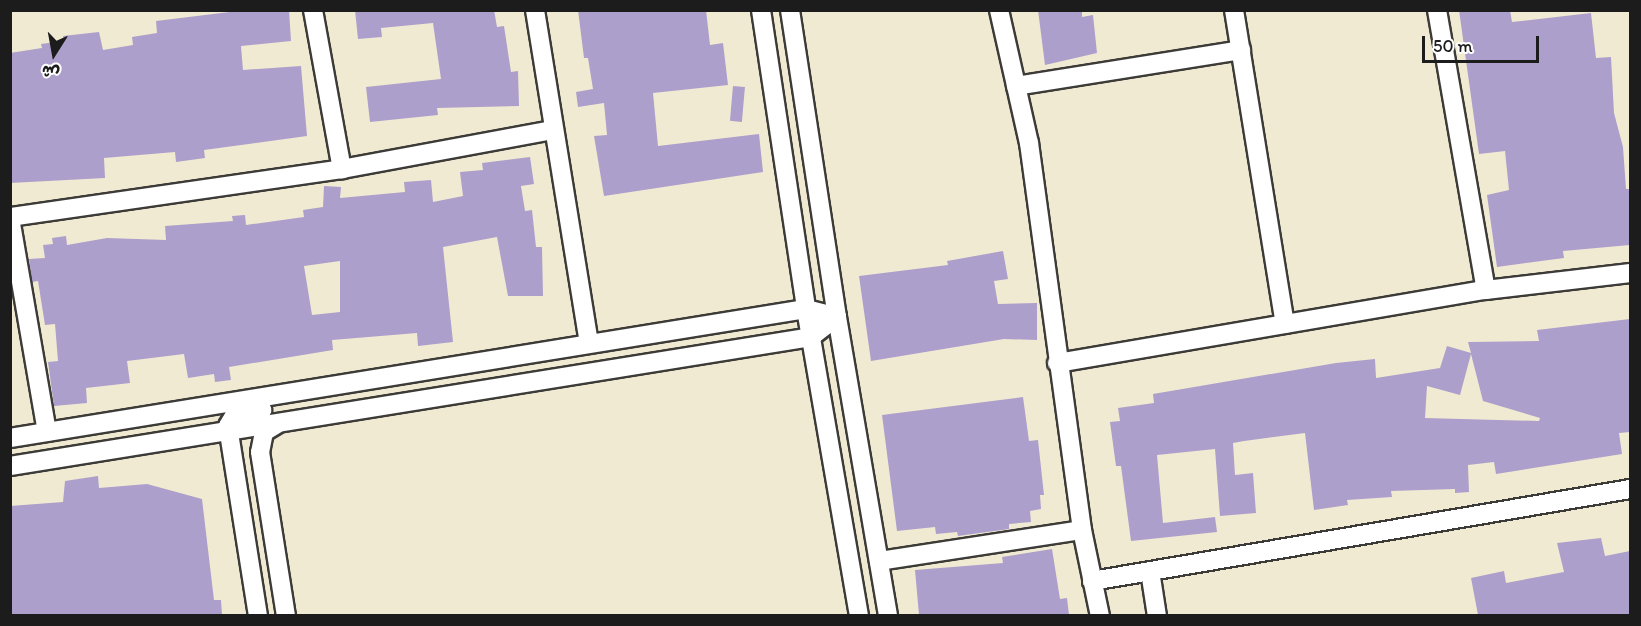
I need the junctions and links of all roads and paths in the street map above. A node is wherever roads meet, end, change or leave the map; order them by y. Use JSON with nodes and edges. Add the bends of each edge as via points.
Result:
{"nodes":[{"id":1,"x":313,"y":10,"type":"edge"},
{"id":2,"x":534,"y":10,"type":"edge"},
{"id":3,"x":761,"y":10,"type":"edge"},
{"id":4,"x":790,"y":10,"type":"edge"},
{"id":5,"x":999,"y":10,"type":"edge"},
{"id":6,"x":1234,"y":10,"type":"edge"},
{"id":7,"x":1437,"y":10,"type":"edge"},
{"id":8,"x":1241,"y":50,"type":"junction"},
{"id":9,"x":1016,"y":86,"type":"junction"},
{"id":10,"x":552,"y":130,"type":"junction"},
{"id":11,"x":342,"y":169,"type":"junction"},
{"id":12,"x":10,"y":217,"type":"edge"},
{"id":13,"x":1630,"y":273,"type":"edge"},
{"id":14,"x":1486,"y":290,"type":"junction"},
{"id":15,"x":806,"y":309,"type":"junction"},
{"id":16,"x":837,"y":317,"type":"junction"},
{"id":17,"x":1286,"y":324,"type":"junction"},
{"id":18,"x":811,"y":338,"type":"junction"},
{"id":19,"x":590,"y":343,"type":"junction"},
{"id":20,"x":1058,"y":363,"type":"junction"},
{"id":21,"x":352,"y":384,"type":"junction"},
{"id":22,"x":279,"y":423,"type":"junction"},
{"id":23,"x":228,"y":431,"type":"junction"},
{"id":24,"x":47,"y":432,"type":"junction"},
{"id":25,"x":10,"y":438,"type":"edge"},
{"id":26,"x":10,"y":466,"type":"edge"},
{"id":27,"x":1630,"y":489,"type":"edge"},
{"id":28,"x":1082,"y":530,"type":"junction"},
{"id":29,"x":879,"y":561,"type":"junction"},
{"id":30,"x":1150,"y":571,"type":"junction"},
{"id":31,"x":1092,"y":581,"type":"junction"},
{"id":32,"x":258,"y":615,"type":"edge"},
{"id":33,"x":286,"y":615,"type":"edge"},
{"id":34,"x":859,"y":615,"type":"edge"},
{"id":35,"x":888,"y":615,"type":"edge"},
{"id":36,"x":1100,"y":615,"type":"edge"},
{"id":37,"x":1157,"y":615,"type":"edge"}],
"edges":[{"from":1,"to":11,"type":"street"},
{"from":2,"to":10,"type":"street"},
{"from":3,"to":15,"type":"street"},
{"from":4,"to":16,"type":"street"},
{"from":5,"to":9,"type":"street"},
{"from":6,"to":8,"type":"street"},
{"from":7,"to":14,"type":"street"},
{"from":8,"to":9,"type":"street"},
{"from":8,"to":17,"type":"street"},
{"from":9,"to":20,"type":"street","via":[[1029,143]]},
{"from":10,"to":11,"type":"street"},
{"from":10,"to":19,"type":"street"},
{"from":11,"to":12,"type":"street"},
{"from":12,"to":24,"type":"street"},
{"from":13,"to":14,"type":"street"},
{"from":14,"to":17,"type":"street"},
{"from":15,"to":16,"type":"street"},
{"from":15,"to":18,"type":"street"},
{"from":15,"to":19,"type":"street"},
{"from":16,"to":18,"type":"street"},
{"from":16,"to":29,"type":"street"},
{"from":17,"to":20,"type":"street"},
{"from":18,"to":22,"type":"street"},
{"from":18,"to":34,"type":"street"},
{"from":19,"to":21,"type":"street"},
{"from":20,"to":28,"type":"street"},
{"from":21,"to":23,"type":"street","via":[[292,405],[239,414],[230,420]]},
{"from":21,"to":24,"type":"street"},
{"from":22,"to":23,"type":"street"},
{"from":22,"to":33,"type":"street","via":[[264,432],[260,452]]},
{"from":23,"to":26,"type":"street"},
{"from":23,"to":32,"type":"street"},
{"from":24,"to":25,"type":"street"},
{"from":27,"to":30,"type":"street"},
{"from":28,"to":29,"type":"street"},
{"from":28,"to":31,"type":"street"},
{"from":29,"to":35,"type":"street"},
{"from":30,"to":31,"type":"street"},
{"from":30,"to":37,"type":"street"},
{"from":31,"to":36,"type":"street"}]}
